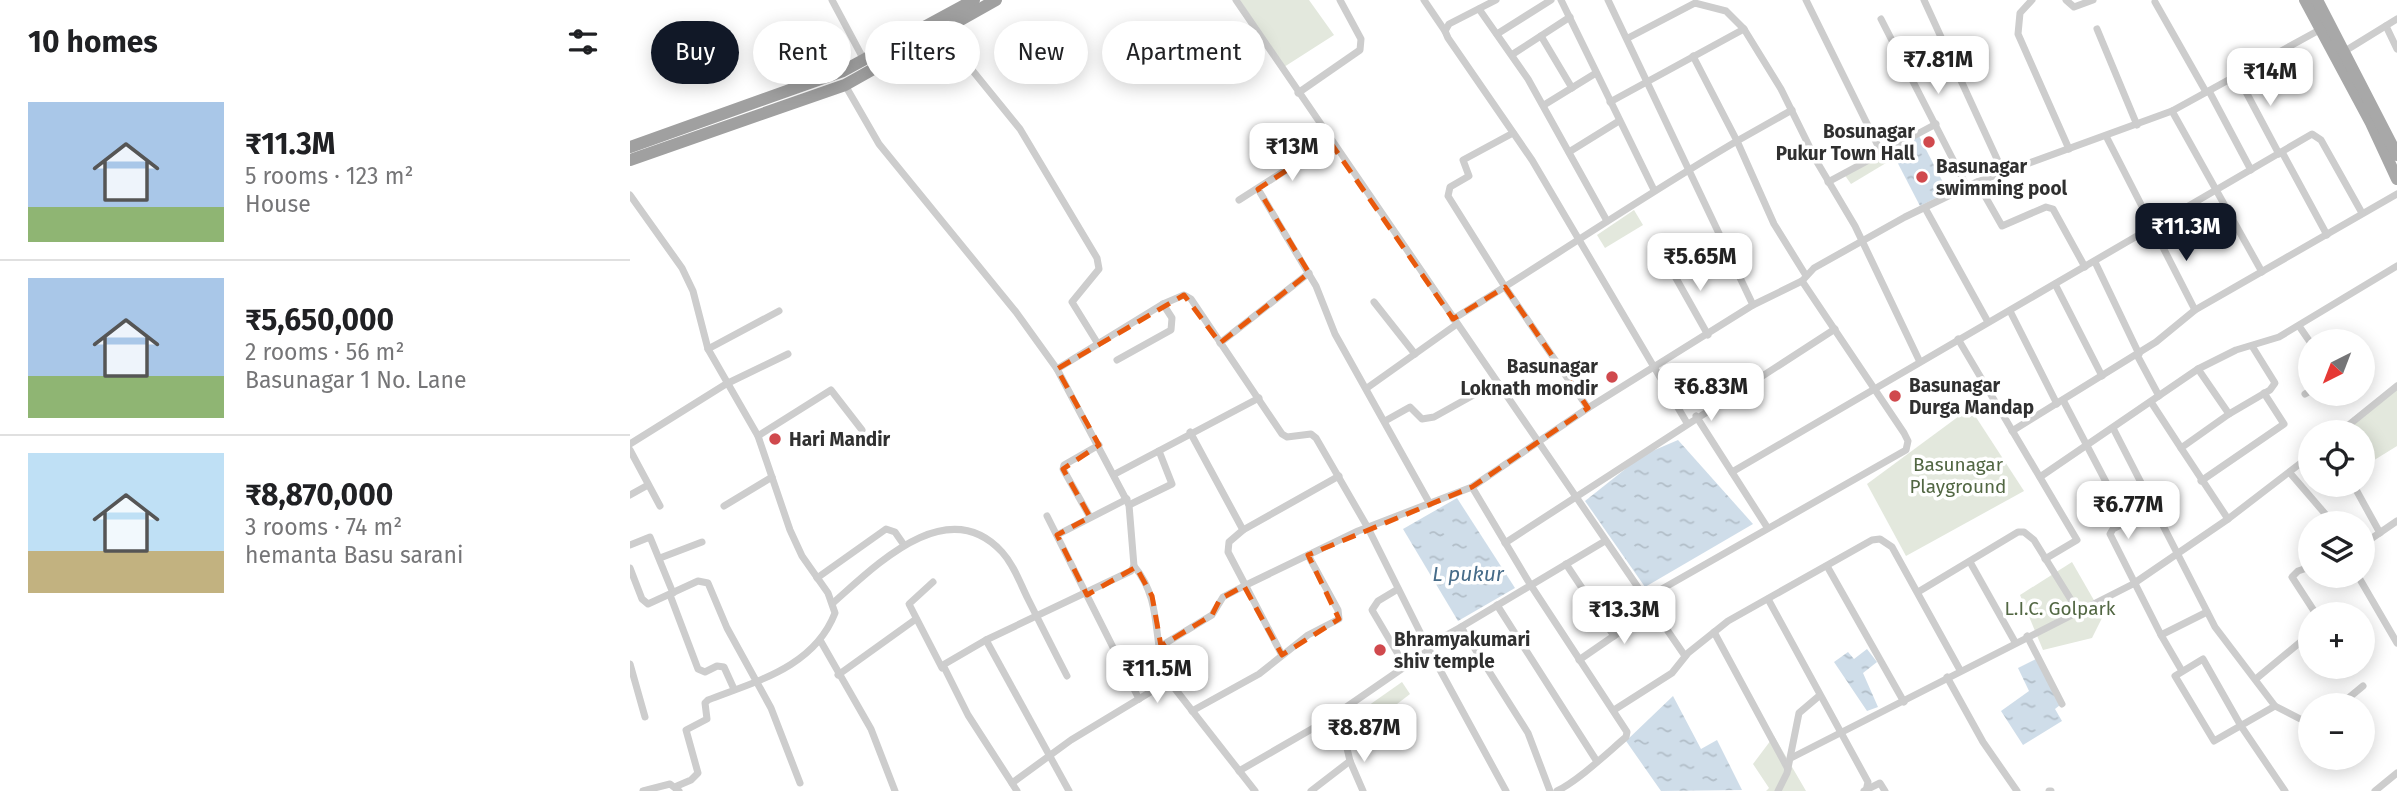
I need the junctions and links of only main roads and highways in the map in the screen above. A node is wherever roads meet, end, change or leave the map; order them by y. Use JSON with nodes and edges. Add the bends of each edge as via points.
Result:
{"nodes":[{"id":1,"x":996,"y":0,"type":"edge"},
{"id":2,"x":2305,"y":0,"type":"edge"},
{"id":3,"x":2317,"y":0,"type":"edge"},
{"id":4,"x":969,"y":1,"type":"edge"},
{"id":5,"x":2326,"y":26,"type":"junction"},
{"id":6,"x":630,"y":147,"type":"edge"},
{"id":7,"x":2397,"y":155,"type":"edge"},
{"id":8,"x":630,"y":160,"type":"edge"},
{"id":9,"x":2397,"y":179,"type":"edge"}],
"edges":[{"from":1,"to":8,"type":"highway","via":[[845,85]]},
{"from":2,"to":5,"type":"main road"},
{"from":3,"to":5,"type":"main road"},
{"from":4,"to":6,"type":"highway","via":[[865,60]]},
{"from":5,"to":7,"type":"main road","via":[[2345,51]]},
{"from":5,"to":9,"type":"main road"}]}
